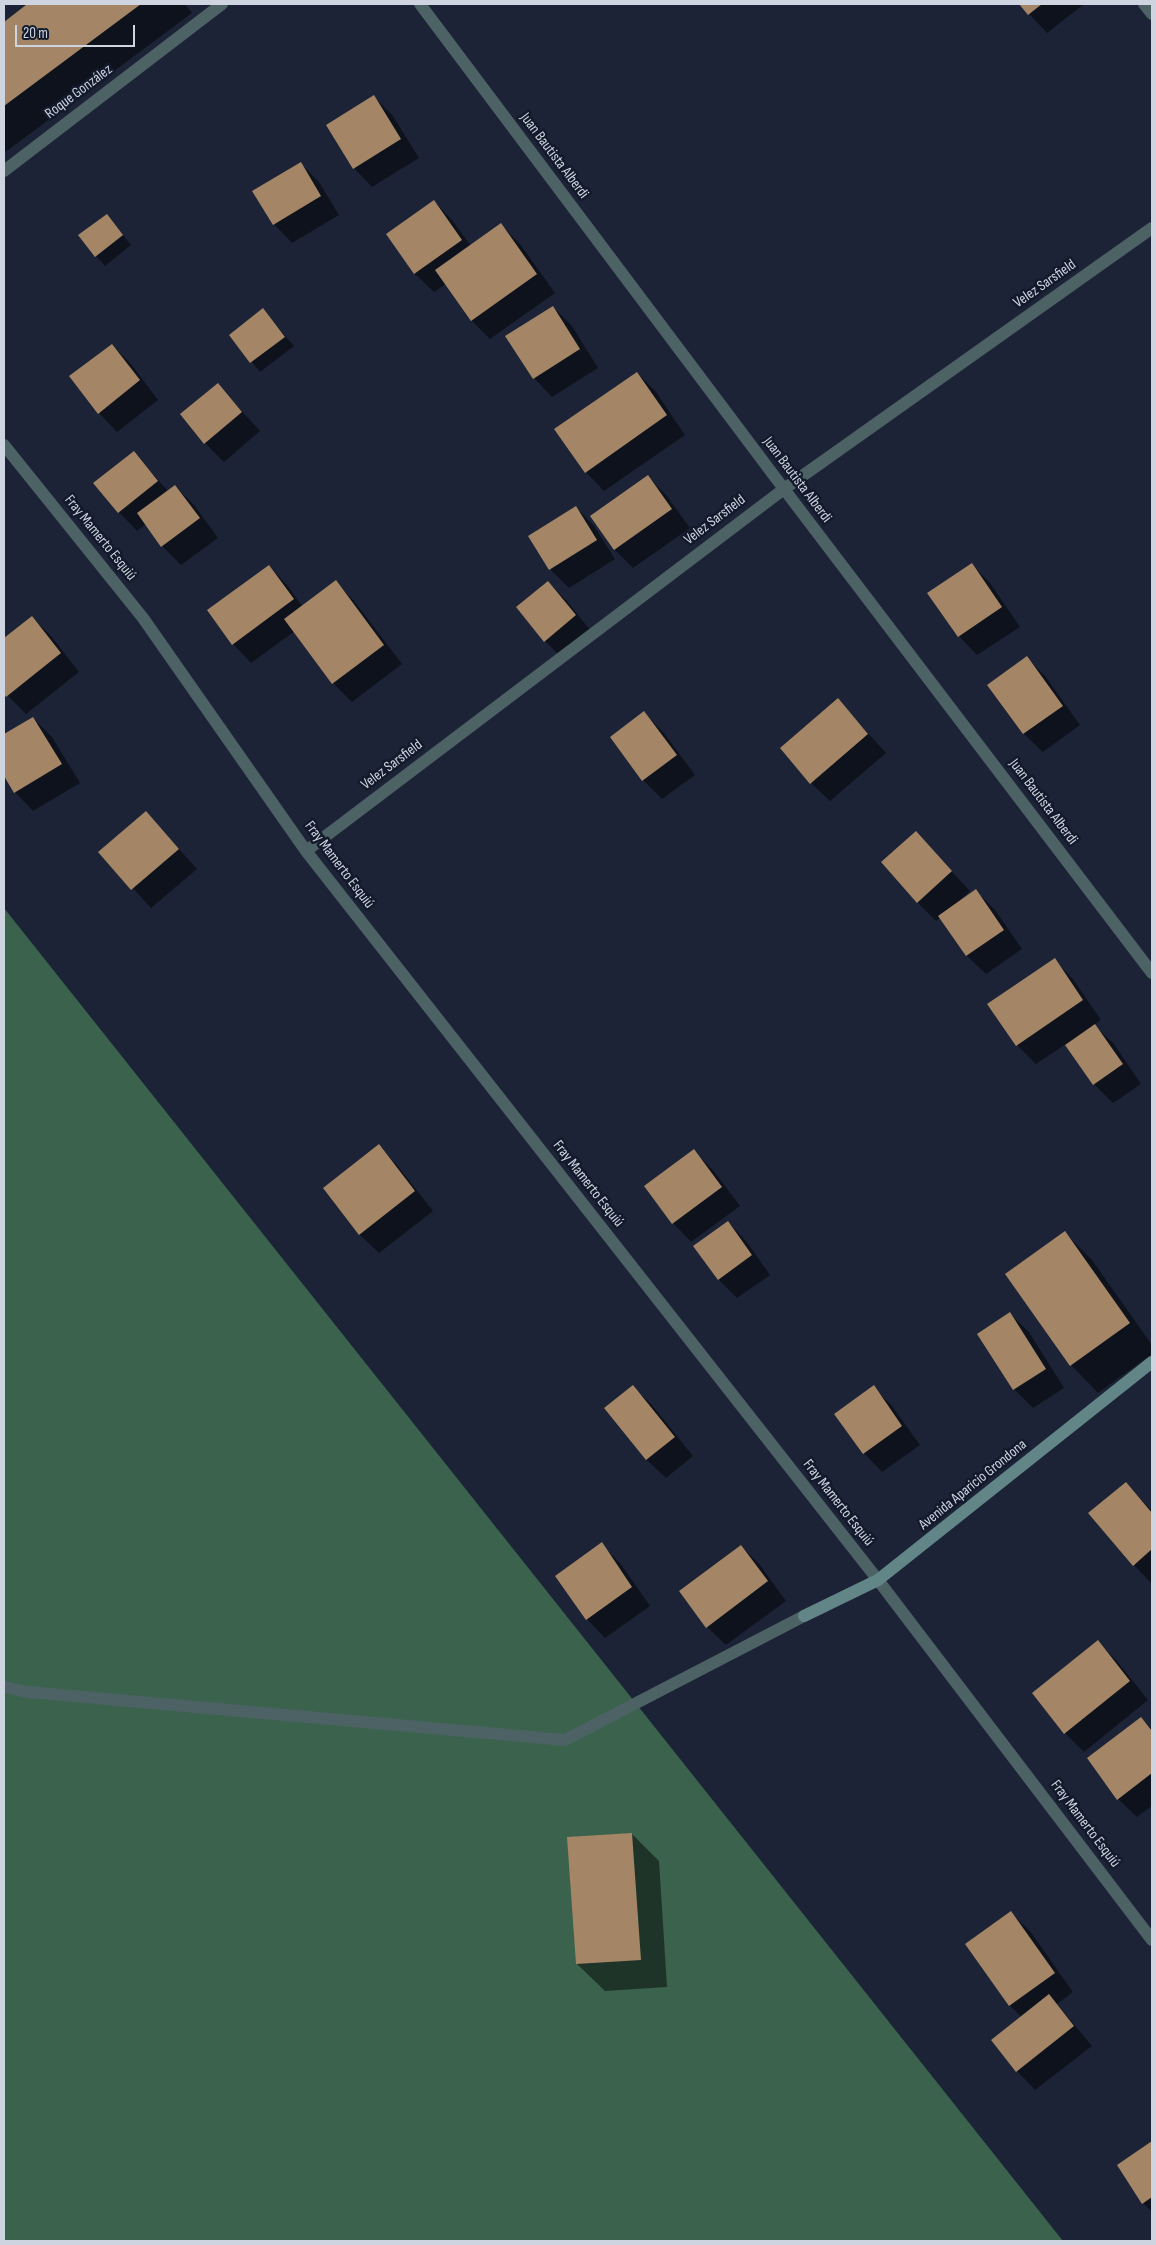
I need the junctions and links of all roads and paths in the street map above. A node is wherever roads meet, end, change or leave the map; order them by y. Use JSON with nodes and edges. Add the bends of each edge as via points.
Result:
{"nodes":[{"id":1,"x":222,"y":4,"type":"edge"},
{"id":2,"x":420,"y":4,"type":"edge"},
{"id":3,"x":1144,"y":4,"type":"edge"},
{"id":4,"x":1152,"y":14,"type":"edge"},
{"id":5,"x":4,"y":171,"type":"edge"},
{"id":6,"x":1152,"y":228,"type":"edge"},
{"id":7,"x":4,"y":445,"type":"edge"},
{"id":8,"x":784,"y":489,"type":"junction"},
{"id":9,"x":306,"y":850,"type":"junction"},
{"id":10,"x":1152,"y":973,"type":"edge"},
{"id":11,"x":1152,"y":1362,"type":"edge"},
{"id":12,"x":878,"y":1580,"type":"junction"},
{"id":13,"x":804,"y":1616,"type":"joint"},
{"id":14,"x":4,"y":1687,"type":"edge"},
{"id":15,"x":1152,"y":1940,"type":"edge"}],
"edges":[{"from":1,"to":5,"type":"street","name":"Roque González"},
{"from":2,"to":8,"type":"street","name":"Juan Bautista Alberdi"},
{"from":3,"to":4,"type":"street"},
{"from":6,"to":8,"type":"street","name":"Velez Sarsfield"},
{"from":7,"to":9,"type":"street","name":"Fray Mamerto Esquiú","via":[[143,618]]},
{"from":8,"to":9,"type":"street","name":"Velez Sarsfield"},
{"from":8,"to":10,"type":"street","name":"Juan Bautista Alberdi"},
{"from":9,"to":12,"type":"street","name":"Fray Mamerto Esquiú"},
{"from":11,"to":12,"type":"main road","name":"Avenida Aparicio Grondona"},
{"from":12,"to":13,"type":"main road","name":"Avenida Aparicio Grondona"},
{"from":12,"to":15,"type":"street","name":"Fray Mamerto Esquiú"},
{"from":13,"to":14,"type":"street","via":[[566,1740],[28,1692]]}]}
